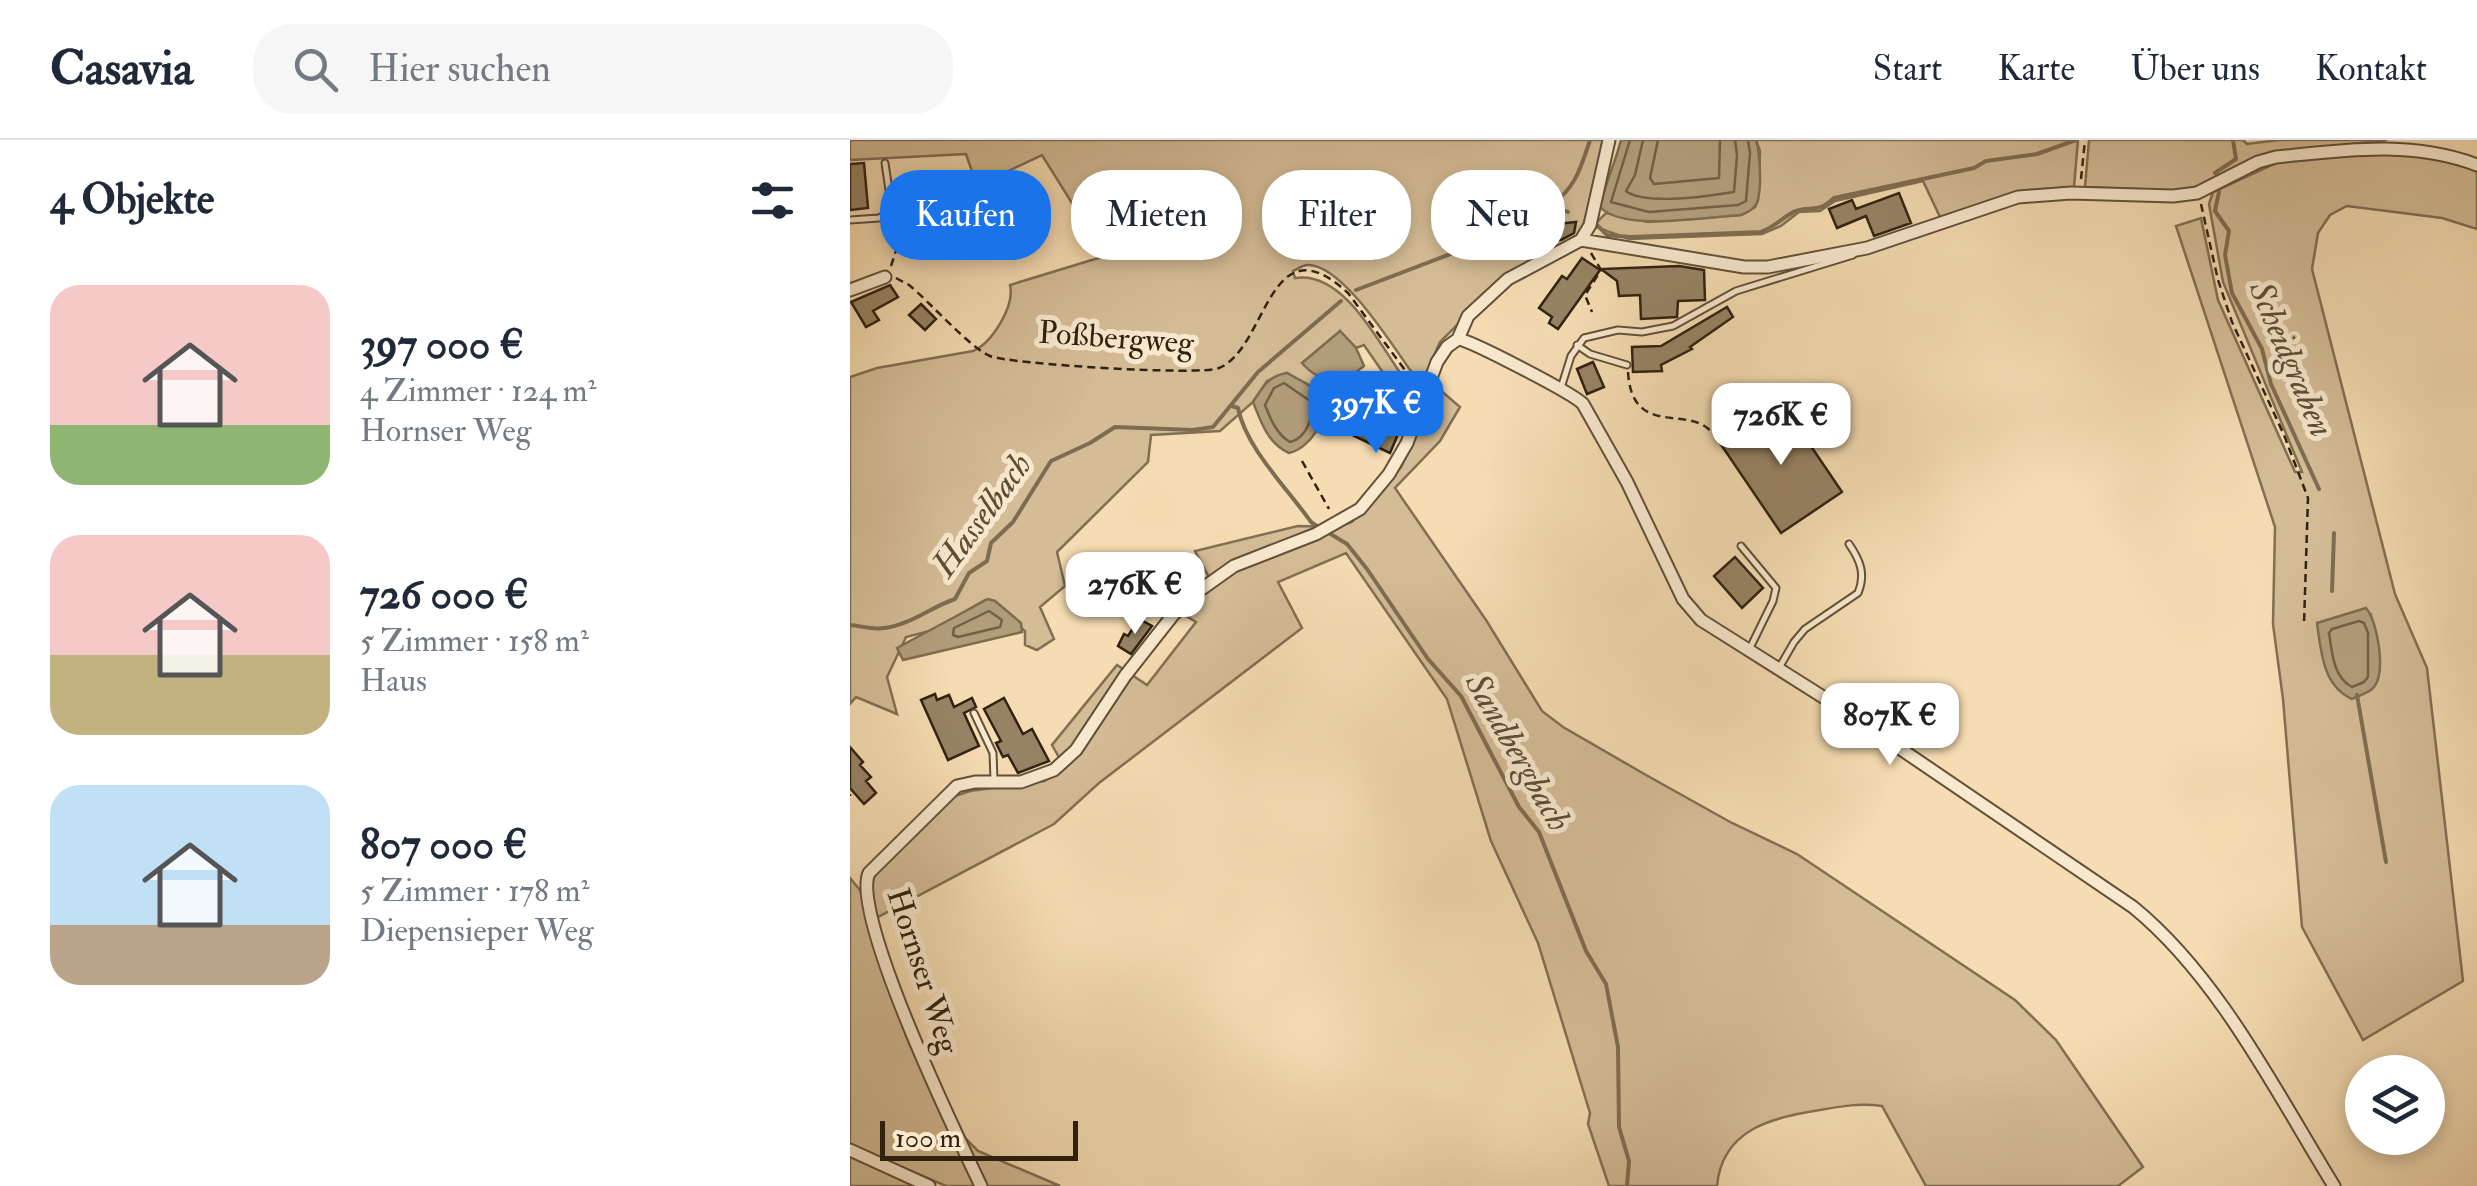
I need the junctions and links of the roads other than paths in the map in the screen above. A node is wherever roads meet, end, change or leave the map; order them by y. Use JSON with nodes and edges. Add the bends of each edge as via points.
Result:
{"nodes":[{"id":1,"x":1608,"y":140,"type":"edge"},
{"id":2,"x":885,"y":163,"type":"dead end"},
{"id":3,"x":2477,"y":165,"type":"edge"},
{"id":4,"x":886,"y":170,"type":"edge"},
{"id":5,"x":880,"y":218,"type":"edge"},
{"id":6,"x":850,"y":220,"type":"edge"},
{"id":7,"x":1584,"y":243,"type":"junction"},
{"id":8,"x":1863,"y":249,"type":"junction"},
{"id":9,"x":885,"y":277,"type":"road end"},
{"id":10,"x":850,"y":290,"type":"edge"},
{"id":11,"x":1458,"y":339,"type":"junction"},
{"id":12,"x":1577,"y":346,"type":"junction"},
{"id":13,"x":1628,"y":365,"type":"road end"},
{"id":14,"x":1560,"y":388,"type":"junction"},
{"id":15,"x":1849,"y":544,"type":"dead end"},
{"id":16,"x":1741,"y":546,"type":"dead end"},
{"id":17,"x":1748,"y":651,"type":"junction"},
{"id":18,"x":1779,"y":668,"type":"junction"},
{"id":19,"x":974,"y":712,"type":"dead end"},
{"id":20,"x":994,"y":782,"type":"junction"},
{"id":21,"x":850,"y":1150,"type":"edge"},
{"id":22,"x":929,"y":1186,"type":"edge"},
{"id":23,"x":981,"y":1186,"type":"edge"},
{"id":24,"x":2334,"y":1186,"type":"edge"}],
"edges":[{"from":1,"to":7,"type":"street"},
{"from":2,"to":4,"type":"lane"},
{"from":3,"to":8,"type":"street","via":[[2423,148],[2276,157],[2197,193],[2018,197]]},
{"from":5,"to":6,"type":"lane"},
{"from":7,"to":8,"type":"street","via":[[1754,267]]},
{"from":7,"to":11,"type":"street","name":"Hornser Weg","via":[[1495,288],[1468,316]]},
{"from":8,"to":12,"type":"lane","via":[[1736,291],[1672,326],[1618,330]]},
{"from":9,"to":10,"type":"street"},
{"from":11,"to":14,"type":"street"},
{"from":11,"to":20,"type":"street","name":"Hornser Weg","via":[[1440,356],[1407,443],[1360,508],[1316,534],[1234,566],[1196,594],[1125,676],[1076,750],[1054,770],[1022,782]]},
{"from":12,"to":13,"type":"lane"},
{"from":12,"to":14,"type":"lane"},
{"from":14,"to":17,"type":"street","via":[[1589,412],[1690,608]]},
{"from":15,"to":18,"type":"lane","via":[[1861,565],[1858,593],[1805,630]]},
{"from":16,"to":17,"type":"lane","via":[[1776,588]]},
{"from":17,"to":18,"type":"street"},
{"from":18,"to":24,"type":"street","via":[[2157,927],[2216,1000]]},
{"from":19,"to":20,"type":"lane","via":[[992,753]]},
{"from":20,"to":23,"type":"street","name":"Hornser Weg","via":[[966,783],[950,792],[865,881],[911,1037]]},
{"from":21,"to":22,"type":"street"}]}
